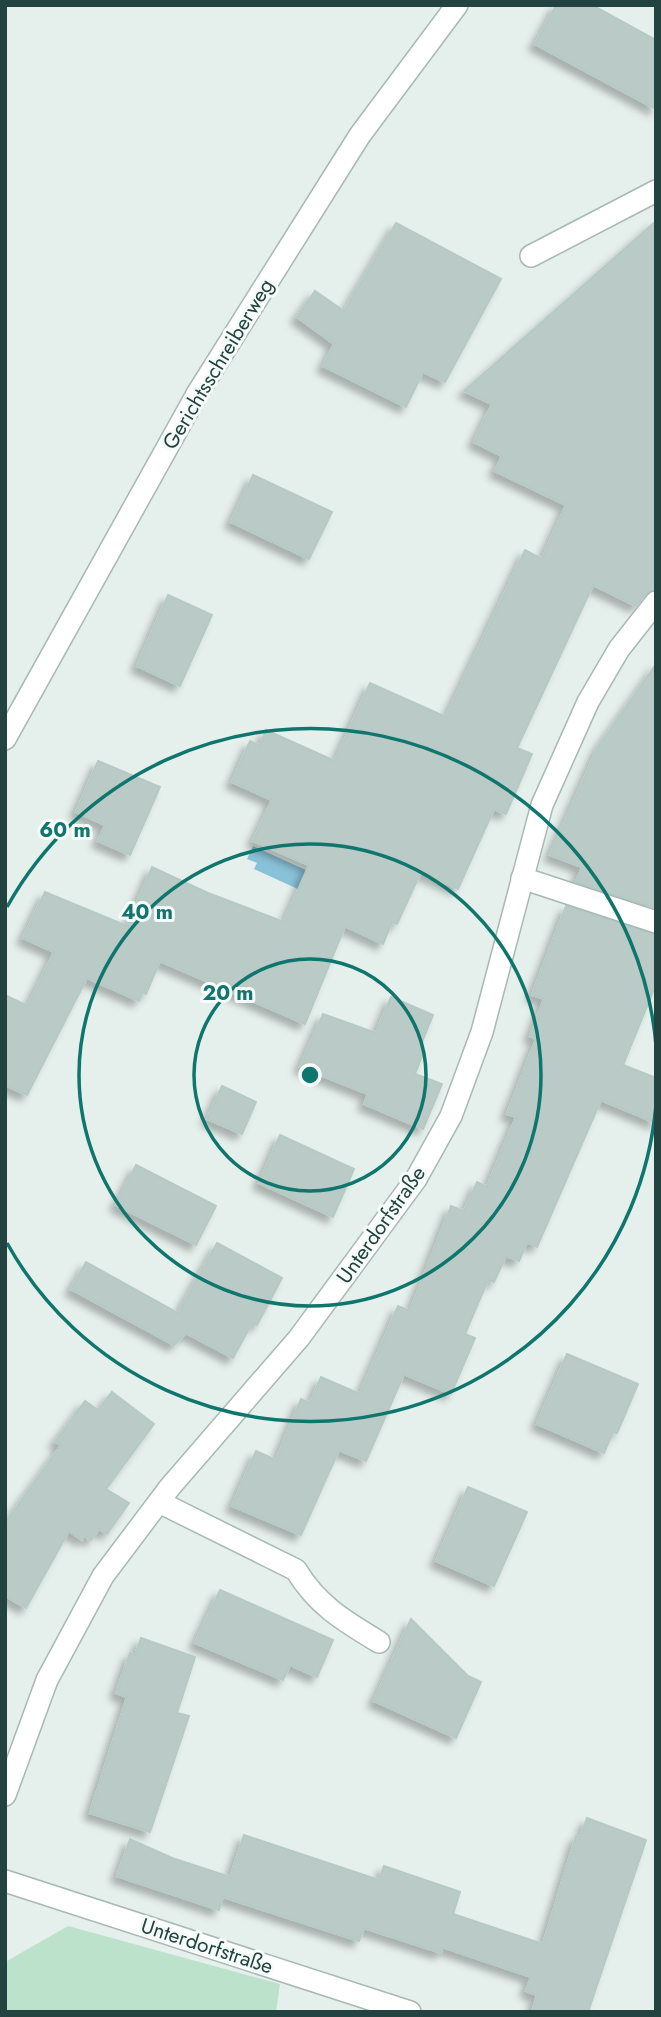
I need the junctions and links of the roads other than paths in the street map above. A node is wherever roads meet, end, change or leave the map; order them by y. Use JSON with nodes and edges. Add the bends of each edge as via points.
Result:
{"nodes":[{"id":1,"x":457,"y":5,"type":"edge"},
{"id":2,"x":656,"y":191,"type":"edge"},
{"id":3,"x":531,"y":257,"type":"dead end"},
{"id":4,"x":656,"y":602,"type":"edge"},
{"id":5,"x":5,"y":739,"type":"edge"},
{"id":6,"x":522,"y":878,"type":"junction"},
{"id":7,"x":656,"y":922,"type":"edge"},
{"id":8,"x":159,"y":1502,"type":"junction"},
{"id":9,"x":379,"y":1642,"type":"dead end"},
{"id":10,"x":5,"y":1795,"type":"edge"},
{"id":11,"x":5,"y":1881,"type":"edge"},
{"id":12,"x":410,"y":2012,"type":"edge"}],
"edges":[{"from":1,"to":5,"type":"street","name":"Gerichtsschreiberweg","via":[[360,135],[225,348]]},
{"from":2,"to":3,"type":"street"},
{"from":4,"to":6,"type":"street","name":"Unterdorfstraße","via":[[619,649],[588,702],[542,805]]},
{"from":6,"to":7,"type":"street"},
{"from":6,"to":8,"type":"street","name":"Unterdorfstraße","via":[[482,1032],[451,1116],[416,1179],[299,1338]]},
{"from":8,"to":9,"type":"street","via":[[296,1570],[328,1612]]},
{"from":8,"to":10,"type":"street","name":"Unterdorfstraße","via":[[103,1576],[47,1680]]},
{"from":11,"to":12,"type":"street","name":"Unterdorfstraße"}]}
